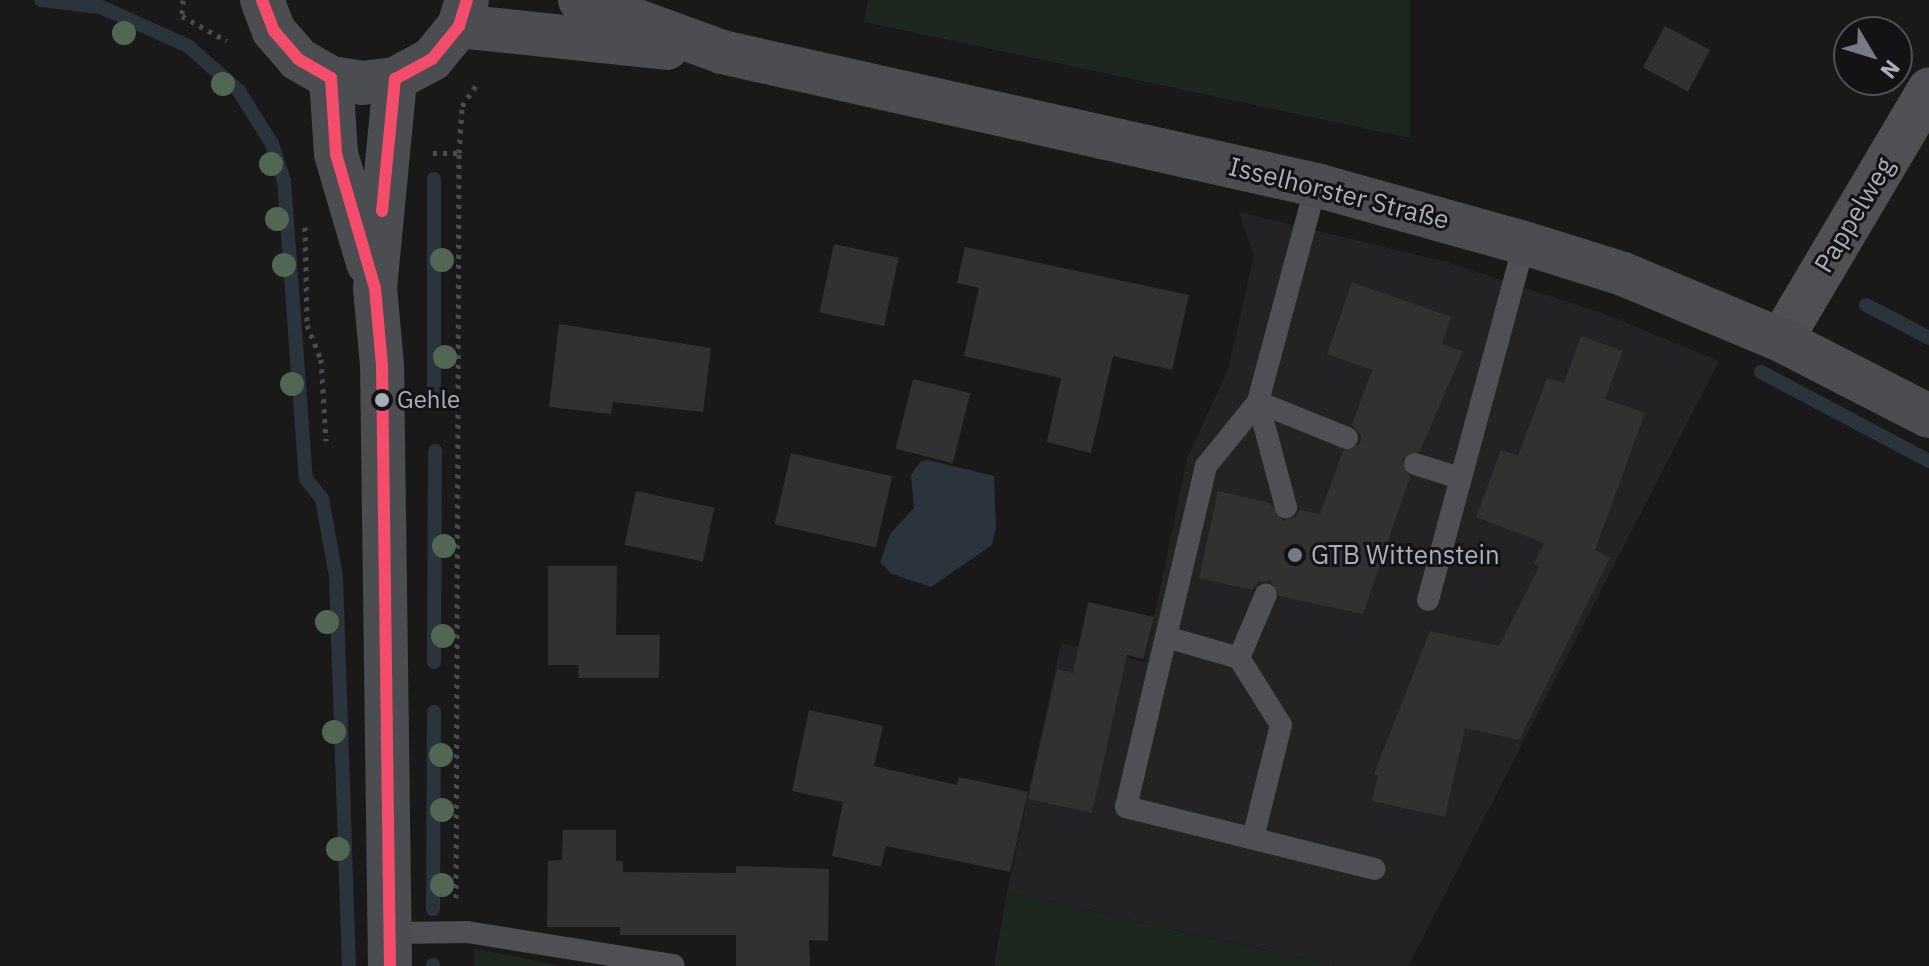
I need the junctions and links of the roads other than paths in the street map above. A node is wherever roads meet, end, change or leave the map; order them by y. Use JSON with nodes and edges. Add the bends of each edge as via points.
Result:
{"nodes":[{"id":1,"x":262,"y":0,"type":"edge"},
{"id":2,"x":580,"y":0,"type":"edge"},
{"id":3,"x":463,"y":13,"type":"edge"},
{"id":4,"x":722,"y":52,"type":"junction"},
{"id":5,"x":331,"y":78,"type":"junction"},
{"id":6,"x":395,"y":79,"type":"junction"},
{"id":7,"x":1929,"y":90,"type":"edge"},
{"id":8,"x":1316,"y":185,"type":"junction"},
{"id":9,"x":1524,"y":243,"type":"junction"},
{"id":10,"x":375,"y":288,"type":"junction"},
{"id":11,"x":1781,"y":340,"type":"junction"},
{"id":12,"x":1258,"y":402,"type":"junction"},
{"id":13,"x":1929,"y":416,"type":"edge"},
{"id":14,"x":1347,"y":438,"type":"dead end"},
{"id":15,"x":1415,"y":464,"type":"dead end"},
{"id":16,"x":1460,"y":478,"type":"junction"},
{"id":17,"x":1286,"y":507,"type":"dead end"},
{"id":18,"x":1266,"y":594,"type":"dead end"},
{"id":19,"x":1428,"y":600,"type":"dead end"},
{"id":20,"x":1166,"y":637,"type":"junction"},
{"id":21,"x":1239,"y":658,"type":"junction"},
{"id":22,"x":1253,"y":838,"type":"junction"},
{"id":23,"x":1374,"y":869,"type":"dead end"},
{"id":24,"x":390,"y":950,"type":"edge"},
{"id":25,"x":673,"y":965,"type":"edge"}],
"edges":[{"from":1,"to":5,"type":"street","via":[[274,31],[298,59]]},
{"from":2,"to":4,"type":"street","name":"Isselhorster Straße"},
{"from":3,"to":4,"type":"street","name":"Isselhorster Straße"},
{"from":3,"to":6,"type":"street","via":[[432,59]]},
{"from":4,"to":8,"type":"street","name":"Isselhorster Straße"},
{"from":5,"to":6,"type":"street","via":[[362,83]]},
{"from":5,"to":10,"type":"street","via":[[336,154]]},
{"from":6,"to":10,"type":"street"},
{"from":7,"to":11,"type":"street","name":"Pappelweg"},
{"from":8,"to":9,"type":"street","name":"Isselhorster Straße"},
{"from":8,"to":12,"type":"lane"},
{"from":9,"to":11,"type":"street","name":"Isselhorster Straße","via":[[1623,274]]},
{"from":9,"to":16,"type":"lane"},
{"from":10,"to":24,"type":"street","via":[[382,365]]},
{"from":11,"to":13,"type":"street","name":"Isselhorster Straße"},
{"from":12,"to":14,"type":"lane"},
{"from":12,"to":17,"type":"lane"},
{"from":12,"to":20,"type":"lane","via":[[1206,466]]},
{"from":15,"to":16,"type":"lane"},
{"from":16,"to":19,"type":"lane"},
{"from":18,"to":21,"type":"lane"},
{"from":20,"to":21,"type":"lane"},
{"from":20,"to":22,"type":"lane","via":[[1126,807]]},
{"from":21,"to":22,"type":"lane","via":[[1281,725]]},
{"from":22,"to":23,"type":"lane"},
{"from":24,"to":25,"type":"lane","via":[[455,932]]}]}
